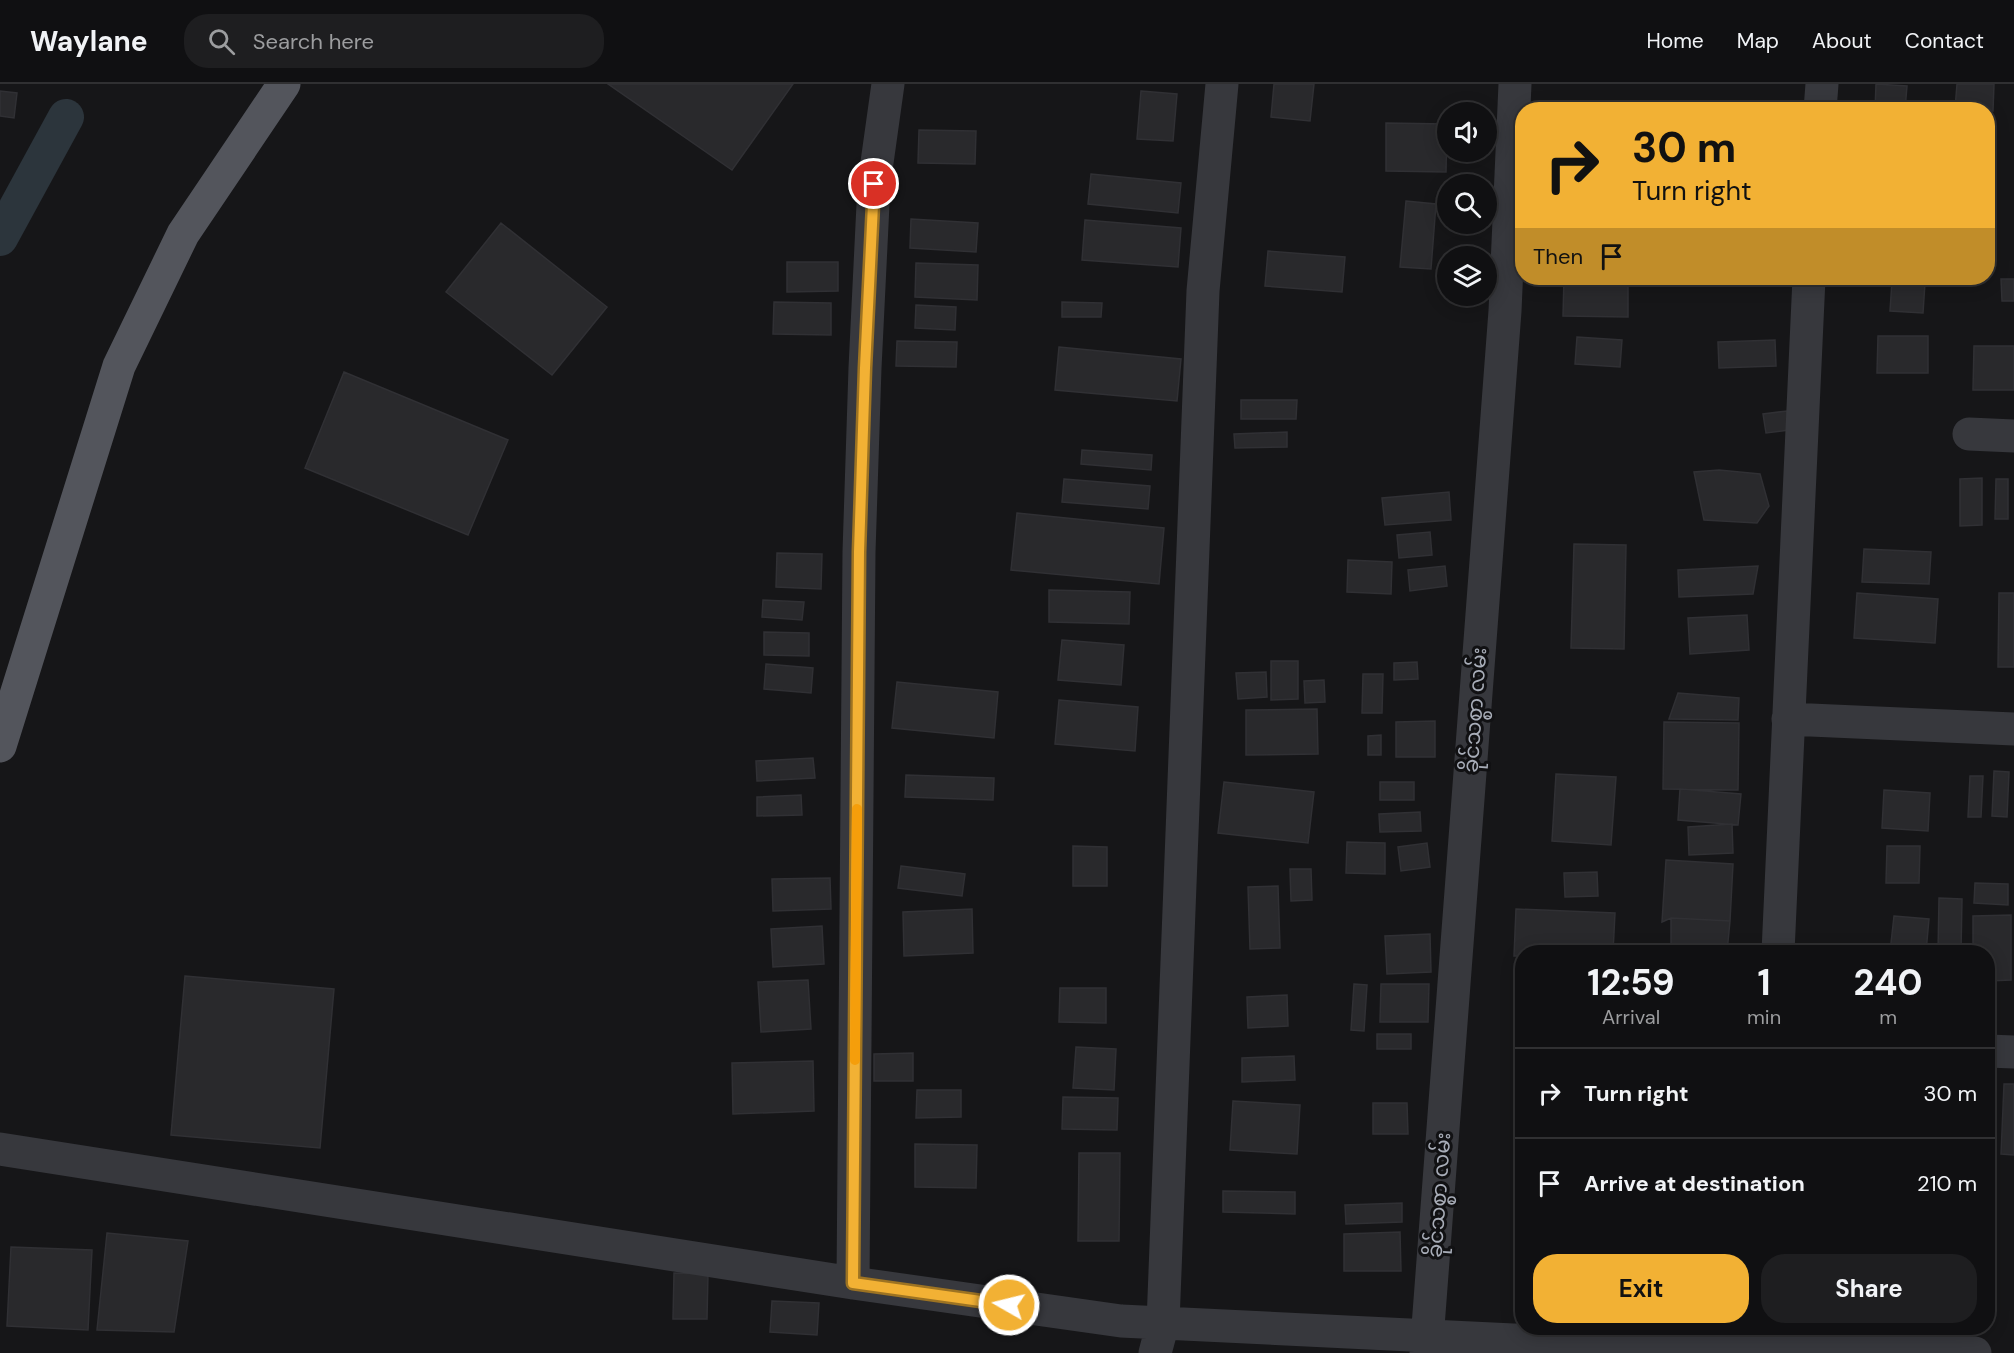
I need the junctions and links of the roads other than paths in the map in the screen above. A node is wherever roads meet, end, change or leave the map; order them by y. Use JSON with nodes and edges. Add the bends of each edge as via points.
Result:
{"nodes":[{"id":1,"x":284,"y":84,"type":"edge"},
{"id":2,"x":888,"y":84,"type":"edge"},
{"id":3,"x":1222,"y":84,"type":"edge"},
{"id":4,"x":1515,"y":84,"type":"edge"},
{"id":5,"x":1822,"y":84,"type":"edge"},
{"id":6,"x":1821,"y":102,"type":"edge"},
{"id":7,"x":1809,"y":285,"type":"edge"},
{"id":8,"x":1969,"y":434,"type":"dead end"},
{"id":9,"x":2014,"y":436,"type":"edge"},
{"id":10,"x":1788,"y":719,"type":"junction"},
{"id":11,"x":2014,"y":729,"type":"edge"},
{"id":12,"x":0,"y":746,"type":"edge"},
{"id":13,"x":1778,"y":945,"type":"edge"},
{"id":14,"x":1995,"y":1051,"type":"edge"},
{"id":15,"x":2014,"y":1052,"type":"edge"},
{"id":16,"x":0,"y":1149,"type":"edge"},
{"id":17,"x":853,"y":1283,"type":"junction"},
{"id":18,"x":1760,"y":1337,"type":"edge"},
{"id":19,"x":1159,"y":1338,"type":"edge"},
{"id":20,"x":1427,"y":1344,"type":"edge"},
{"id":21,"x":1825,"y":1351,"type":"edge"},
{"id":22,"x":1975,"y":1353,"type":"edge"}],
"edges":[{"from":1,"to":12,"type":"main road","via":[[183,234],[119,366]]},
{"from":2,"to":17,"type":"street","via":[[874,184],[864,403]]},
{"from":3,"to":19,"type":"street","via":[[1203,291]]},
{"from":4,"to":20,"type":"street","name":"ခိုင်သစ္စာ လမ်း","via":[[1504,323]]},
{"from":5,"to":6,"type":"street"},
{"from":7,"to":10,"type":"street"},
{"from":8,"to":9,"type":"street"},
{"from":10,"to":11,"type":"street"},
{"from":10,"to":13,"type":"street"},
{"from":14,"to":15,"type":"street"},
{"from":16,"to":17,"type":"street"},
{"from":17,"to":19,"type":"street","via":[[1121,1321]]},
{"from":18,"to":20,"type":"street"},
{"from":18,"to":21,"type":"street"},
{"from":19,"to":20,"type":"street"},
{"from":21,"to":22,"type":"street"}]}
